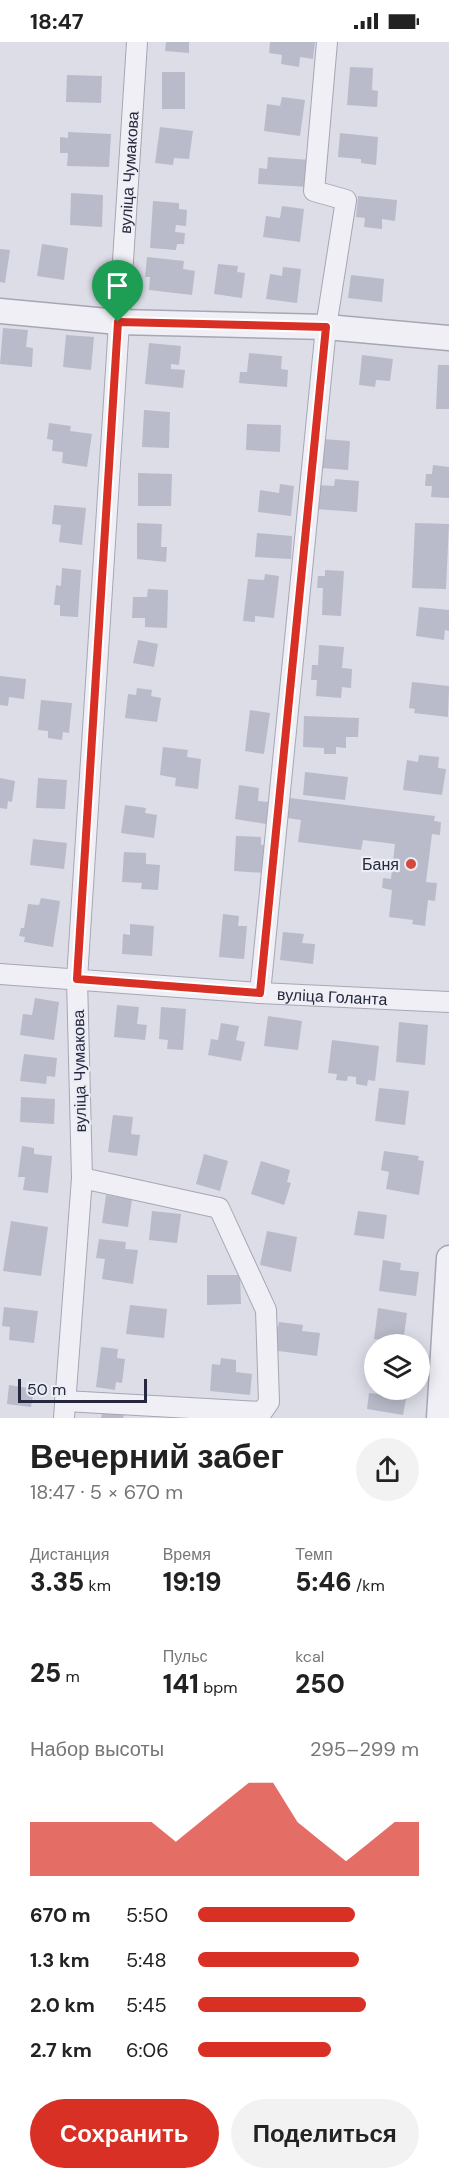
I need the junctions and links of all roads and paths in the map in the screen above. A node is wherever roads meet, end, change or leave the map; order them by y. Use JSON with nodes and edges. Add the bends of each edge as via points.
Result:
{"nodes":[{"id":1,"x":137,"y":42,"type":"edge"},
{"id":2,"x":327,"y":42,"type":"edge"},
{"id":3,"x":0,"y":311,"type":"edge"},
{"id":4,"x":118,"y":322,"type":"junction"},
{"id":5,"x":326,"y":327,"type":"junction"},
{"id":6,"x":449,"y":339,"type":"edge"},
{"id":7,"x":0,"y":974,"type":"edge"},
{"id":8,"x":77,"y":979,"type":"junction"},
{"id":9,"x":260,"y":993,"type":"junction"},
{"id":10,"x":449,"y":1002,"type":"edge"},
{"id":11,"x":82,"y":1178,"type":"junction"},
{"id":12,"x":449,"y":1258,"type":"edge"},
{"id":13,"x":446,"y":1329,"type":"edge"},
{"id":14,"x":65,"y":1409,"type":"edge"},
{"id":15,"x":439,"y":1418,"type":"edge"}],
"edges":[{"from":1,"to":4,"type":"street","name":"вуліца Чумакова"},
{"from":2,"to":5,"type":"street","via":[[314,191],[346,200]]},
{"from":3,"to":4,"type":"street"},
{"from":4,"to":5,"type":"street"},
{"from":4,"to":8,"type":"street","name":"вуліца Чумакова"},
{"from":5,"to":6,"type":"street"},
{"from":5,"to":9,"type":"street"},
{"from":7,"to":8,"type":"street","name":"вуліца Голанта"},
{"from":8,"to":9,"type":"street","name":"вуліца Голанта"},
{"from":8,"to":11,"type":"street","name":"вуліца Чумакова"},
{"from":9,"to":10,"type":"street","name":"вуліца Голанта"},
{"from":11,"to":14,"type":"street","name":"вуліца Чумакова"},
{"from":11,"to":14,"type":"street","via":[[219,1208],[266,1310],[269,1402],[262,1412]]},
{"from":12,"to":13,"type":"street"},
{"from":13,"to":15,"type":"street"}]}
